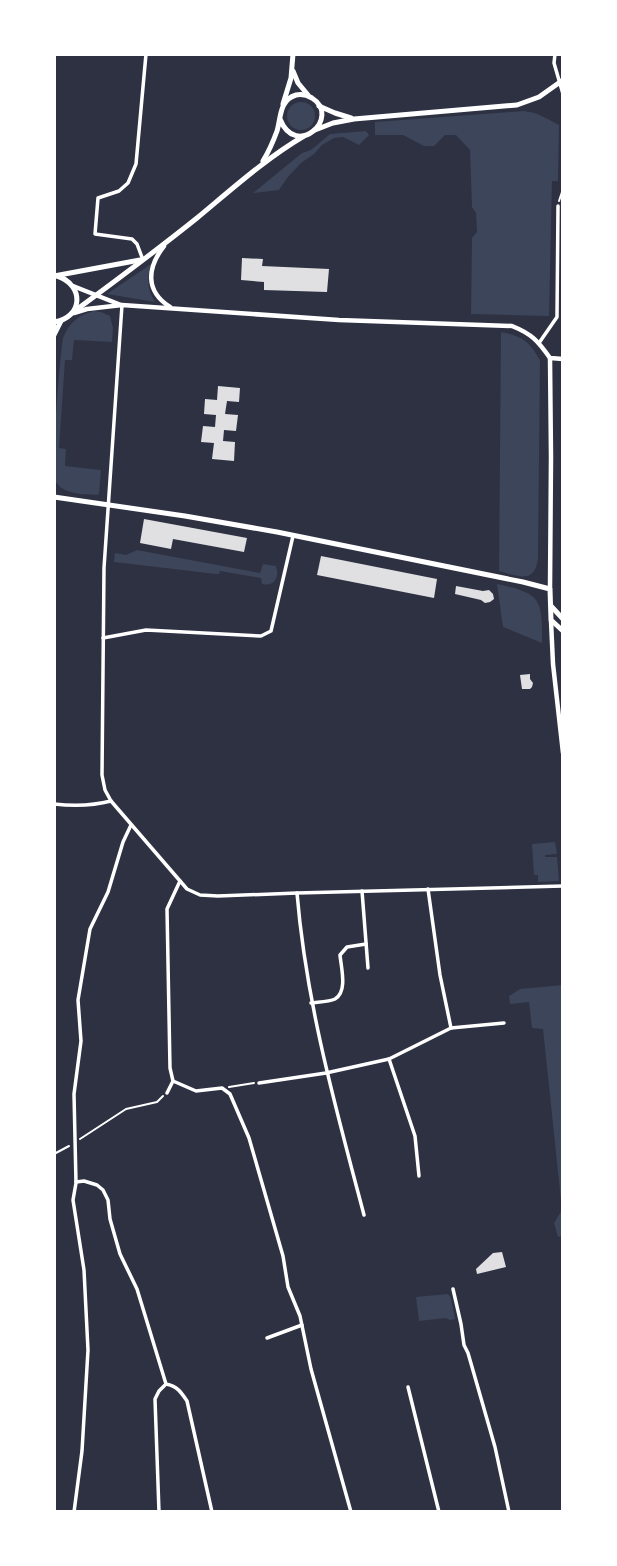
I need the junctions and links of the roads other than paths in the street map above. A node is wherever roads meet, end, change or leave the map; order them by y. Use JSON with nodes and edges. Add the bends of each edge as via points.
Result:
{"nodes":[{"id":1,"x":146,"y":54,"type":"edge"},
{"id":2,"x":293,"y":54,"type":"edge"},
{"id":3,"x":555,"y":54,"type":"edge"},
{"id":4,"x":292,"y":68,"type":"junction"},
{"id":5,"x":562,"y":81,"type":"edge"},
{"id":6,"x":563,"y":94,"type":"edge"},
{"id":7,"x":309,"y":96,"type":"junction"},
{"id":8,"x":319,"y":106,"type":"junction"},
{"id":9,"x":282,"y":107,"type":"junction"},
{"id":10,"x":280,"y":119,"type":"junction"},
{"id":11,"x":354,"y":119,"type":"junction"},
{"id":12,"x":315,"y":130,"type":"junction"},
{"id":13,"x":304,"y":136,"type":"junction"},
{"id":14,"x":260,"y":165,"type":"junction"},
{"id":15,"x":558,"y":206,"type":"road end"},
{"id":16,"x":170,"y":239,"type":"junction"},
{"id":17,"x":143,"y":260,"type":"junction"},
{"id":18,"x":54,"y":276,"type":"edge"},
{"id":19,"x":73,"y":286,"type":"junction"},
{"id":20,"x":97,"y":295,"type":"junction"},
{"id":21,"x":122,"y":305,"type":"junction"},
{"id":22,"x":170,"y":307,"type":"junction"},
{"id":23,"x":72,"y":313,"type":"junction"},
{"id":24,"x":58,"y":321,"type":"edge"},
{"id":25,"x":54,"y":335,"type":"edge"},
{"id":26,"x":540,"y":342,"type":"junction"},
{"id":27,"x":550,"y":358,"type":"junction"},
{"id":28,"x":563,"y":359,"type":"edge"},
{"id":29,"x":54,"y":497,"type":"edge"},
{"id":30,"x":108,"y":505,"type":"junction"},
{"id":31,"x":293,"y":535,"type":"junction"},
{"id":32,"x":550,"y":590,"type":"junction"},
{"id":33,"x":551,"y":606,"type":"junction"},
{"id":34,"x":563,"y":619,"type":"edge"},
{"id":35,"x":551,"y":620,"type":"junction"},
{"id":36,"x":563,"y":631,"type":"edge"},
{"id":37,"x":103,"y":638,"type":"junction"},
{"id":38,"x":563,"y":753,"type":"edge"},
{"id":39,"x":111,"y":800,"type":"junction"},
{"id":40,"x":54,"y":804,"type":"edge"},
{"id":41,"x":131,"y":825,"type":"junction"},
{"id":42,"x":180,"y":881,"type":"junction"},
{"id":43,"x":563,"y":886,"type":"edge"},
{"id":44,"x":428,"y":889,"type":"junction"},
{"id":45,"x":362,"y":891,"type":"junction"},
{"id":46,"x":297,"y":892,"type":"junction"},
{"id":47,"x":366,"y":944,"type":"junction"},
{"id":48,"x":368,"y":968,"type":"dead end"},
{"id":49,"x":312,"y":1003,"type":"junction"},
{"id":50,"x":504,"y":1023,"type":"dead end"},
{"id":51,"x":451,"y":1028,"type":"junction"},
{"id":52,"x":389,"y":1059,"type":"junction"},
{"id":53,"x":326,"y":1073,"type":"junction"},
{"id":54,"x":173,"y":1081,"type":"junction"},
{"id":55,"x":259,"y":1083,"type":"road end"},
{"id":56,"x":167,"y":1093,"type":"road end"},
{"id":57,"x":419,"y":1176,"type":"dead end"},
{"id":58,"x":76,"y":1182,"type":"junction"},
{"id":59,"x":364,"y":1215,"type":"dead end"},
{"id":60,"x":453,"y":1289,"type":"dead end"},
{"id":61,"x":302,"y":1325,"type":"junction"},
{"id":62,"x":267,"y":1338,"type":"dead end"},
{"id":63,"x":166,"y":1384,"type":"junction"},
{"id":64,"x":408,"y":1387,"type":"dead end"},
{"id":65,"x":74,"y":1512,"type":"edge"},
{"id":66,"x":159,"y":1512,"type":"edge"},
{"id":67,"x":212,"y":1512,"type":"edge"},
{"id":68,"x":351,"y":1512,"type":"edge"},
{"id":69,"x":439,"y":1512,"type":"edge"},
{"id":70,"x":509,"y":1512,"type":"edge"}],
"edges":[{"from":1,"to":17,"type":"street","via":[[136,164],[128,183],[98,198],[95,234],[132,239]]},
{"from":2,"to":4,"type":"main road"},
{"from":3,"to":5,"type":"street"},
{"from":4,"to":7,"type":"main road"},
{"from":4,"to":9,"type":"main road"},
{"from":5,"to":6,"type":"street"},
{"from":5,"to":11,"type":"main road","via":[[517,105]]},
{"from":7,"to":8,"type":"main road"},
{"from":7,"to":9,"type":"main road","via":[[295,95]]},
{"from":8,"to":11,"type":"main road"},
{"from":8,"to":12,"type":"main road","via":[[321,117]]},
{"from":9,"to":10,"type":"main road"},
{"from":10,"to":13,"type":"main road","via":[[289,133]]},
{"from":10,"to":14,"type":"main road"},
{"from":11,"to":12,"type":"main road"},
{"from":12,"to":13,"type":"main road"},
{"from":13,"to":14,"type":"main road"},
{"from":14,"to":16,"type":"main road"},
{"from":15,"to":26,"type":"street","via":[[557,317]]},
{"from":16,"to":17,"type":"main road"},
{"from":16,"to":22,"type":"street","via":[[159,252],[151,279],[157,297]]},
{"from":17,"to":18,"type":"main road"},
{"from":17,"to":20,"type":"main road"},
{"from":18,"to":19,"type":"main road"},
{"from":19,"to":20,"type":"street"},
{"from":19,"to":23,"type":"main road","via":[[77,300]]},
{"from":20,"to":21,"type":"street"},
{"from":20,"to":23,"type":"main road"},
{"from":21,"to":22,"type":"street"},
{"from":21,"to":23,"type":"street"},
{"from":21,"to":30,"type":"street"},
{"from":22,"to":26,"type":"street","via":[[339,320],[512,326]]},
{"from":23,"to":24,"type":"main road"},
{"from":24,"to":25,"type":"main road"},
{"from":26,"to":27,"type":"street"},
{"from":27,"to":28,"type":"street"},
{"from":27,"to":32,"type":"street"},
{"from":29,"to":30,"type":"main road"},
{"from":30,"to":31,"type":"main road"},
{"from":30,"to":37,"type":"street"},
{"from":31,"to":32,"type":"main road"},
{"from":31,"to":37,"type":"street","via":[[269,633],[146,630]]},
{"from":32,"to":33,"type":"main road"},
{"from":33,"to":34,"type":"main road"},
{"from":33,"to":35,"type":"main road"},
{"from":35,"to":36,"type":"main road"},
{"from":35,"to":38,"type":"street"},
{"from":37,"to":39,"type":"street","via":[[102,775]]},
{"from":39,"to":40,"type":"street"},
{"from":39,"to":41,"type":"street"},
{"from":41,"to":42,"type":"street"},
{"from":41,"to":58,"type":"street","via":[[90,929],[78,1000]]},
{"from":42,"to":46,"type":"street","via":[[200,895]]},
{"from":42,"to":54,"type":"street","via":[[167,909]]},
{"from":43,"to":44,"type":"street"},
{"from":44,"to":45,"type":"street"},
{"from":44,"to":51,"type":"street"},
{"from":45,"to":46,"type":"street"},
{"from":45,"to":47,"type":"street"},
{"from":46,"to":49,"type":"street"},
{"from":47,"to":48,"type":"street"},
{"from":47,"to":49,"type":"street","via":[[347,947],[340,955],[343,986],[338,996]]},
{"from":49,"to":53,"type":"street"},
{"from":50,"to":51,"type":"street"},
{"from":51,"to":52,"type":"street"},
{"from":52,"to":53,"type":"street"},
{"from":52,"to":57,"type":"street","via":[[415,1136]]},
{"from":53,"to":55,"type":"street"},
{"from":53,"to":59,"type":"street"},
{"from":54,"to":56,"type":"street"},
{"from":54,"to":61,"type":"street","via":[[196,1091],[222,1088],[230,1094],[249,1138]]},
{"from":58,"to":63,"type":"street","via":[[97,1185],[108,1200],[120,1254],[137,1289]]},
{"from":58,"to":65,"type":"street","via":[[73,1200],[88,1350]]},
{"from":60,"to":70,"type":"street"},
{"from":61,"to":62,"type":"street"},
{"from":61,"to":68,"type":"street"},
{"from":63,"to":66,"type":"street","via":[[155,1399]]},
{"from":63,"to":67,"type":"street","via":[[181,1391],[187,1401]]},
{"from":64,"to":69,"type":"street"}]}
